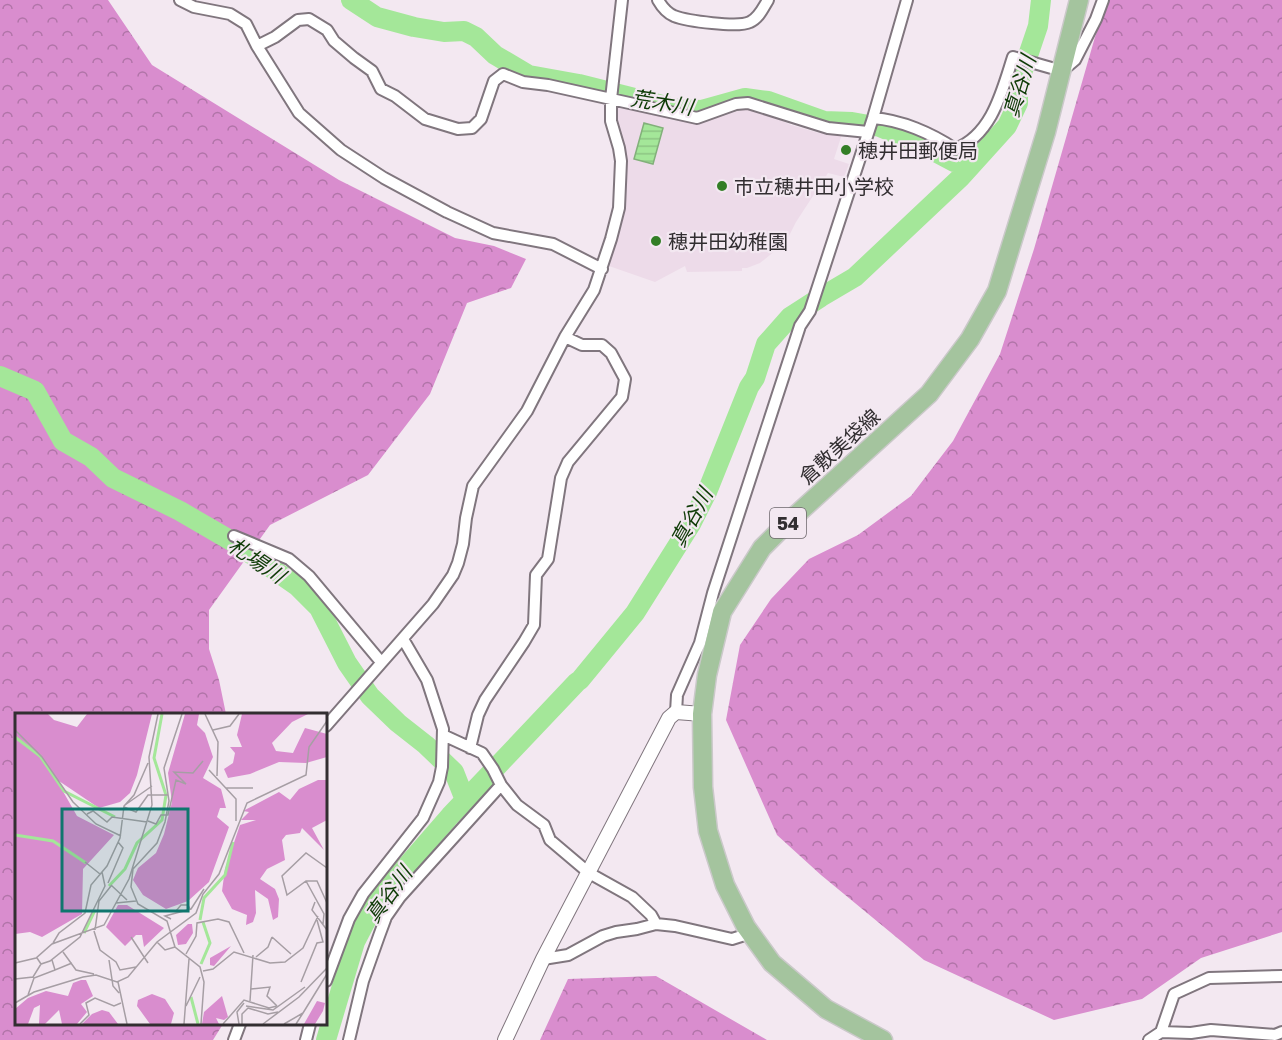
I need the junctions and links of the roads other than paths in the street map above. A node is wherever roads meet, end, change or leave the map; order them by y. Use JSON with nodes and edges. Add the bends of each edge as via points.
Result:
{"nodes":[{"id":1,"x":180,"y":0,"type":"edge"},
{"id":2,"x":621,"y":0,"type":"edge"},
{"id":3,"x":658,"y":0,"type":"edge"},
{"id":4,"x":768,"y":0,"type":"edge"},
{"id":5,"x":907,"y":0,"type":"edge"},
{"id":6,"x":1079,"y":0,"type":"edge"},
{"id":7,"x":1103,"y":0,"type":"edge"},
{"id":8,"x":257,"y":46,"type":"junction"},
{"id":9,"x":1055,"y":69,"type":"junction"},
{"id":10,"x":612,"y":94,"type":"junction"},
{"id":11,"x":870,"y":125,"type":"junction"},
{"id":12,"x":602,"y":269,"type":"junction"},
{"id":13,"x":565,"y":337,"type":"junction"},
{"id":14,"x":234,"y":536,"type":"dead end"},
{"id":15,"x":403,"y":639,"type":"junction"},
{"id":16,"x":381,"y":662,"type":"junction"},
{"id":17,"x":676,"y":712,"type":"junction"},
{"id":18,"x":702,"y":714,"type":"junction"},
{"id":19,"x":327,"y":725,"type":"edge"},
{"id":20,"x":443,"y":735,"type":"junction"},
{"id":21,"x":470,"y":748,"type":"junction"},
{"id":22,"x":501,"y":785,"type":"junction"},
{"id":23,"x":589,"y":873,"type":"junction"},
{"id":24,"x":656,"y":924,"type":"junction"},
{"id":25,"x":751,"y":933,"type":"junction"},
{"id":26,"x":543,"y":959,"type":"junction"},
{"id":27,"x":1282,"y":976,"type":"edge"},
{"id":28,"x":327,"y":978,"type":"edge"},
{"id":29,"x":239,"y":1025,"type":"edge"},
{"id":30,"x":310,"y":1025,"type":"edge"},
{"id":31,"x":1161,"y":1032,"type":"junction"},
{"id":32,"x":1282,"y":1032,"type":"edge"},
{"id":33,"x":1198,"y":1036,"type":"edge"},
{"id":34,"x":234,"y":1040,"type":"edge"},
{"id":35,"x":306,"y":1040,"type":"edge"},
{"id":36,"x":349,"y":1040,"type":"edge"},
{"id":37,"x":505,"y":1040,"type":"edge"},
{"id":38,"x":883,"y":1040,"type":"edge"},
{"id":39,"x":1149,"y":1040,"type":"edge"}],
"edges":[{"from":1,"to":8,"type":"street","via":[[230,14],[246,24]]},
{"from":2,"to":10,"type":"street"},
{"from":3,"to":4,"type":"street","via":[[674,16],[740,25],[750,22]]},
{"from":5,"to":11,"type":"street"},
{"from":6,"to":9,"type":"main road","name":"倉敷美袋線","number":"54"},
{"from":7,"to":9,"type":"street","via":[[1075,60]]},
{"from":8,"to":10,"type":"street","via":[[298,20],[309,19],[372,71],[381,89],[425,119],[458,129],[472,128],[481,118],[494,81],[502,74],[523,82]]},
{"from":8,"to":12,"type":"street","via":[[299,113],[340,150],[469,224],[493,233],[553,244]]},
{"from":9,"to":11,"type":"street","via":[[1013,57],[1001,96],[987,123],[965,145],[955,149],[886,119]]},
{"from":9,"to":18,"type":"main road","name":"倉敷美袋線","number":"54","via":[[1046,132],[997,291],[970,339],[929,394],[762,548],[722,612]]},
{"from":10,"to":11,"type":"street","via":[[696,118],[748,103],[828,128]]},
{"from":10,"to":12,"type":"street","via":[[611,121],[621,161],[619,208]]},
{"from":11,"to":17,"type":"street","via":[[810,310],[800,326],[700,644],[677,695]]},
{"from":12,"to":13,"type":"street","via":[[594,290]]},
{"from":13,"to":15,"type":"street","via":[[527,411],[473,486],[453,575]]},
{"from":13,"to":21,"type":"street","via":[[582,345],[602,345],[611,353],[625,379],[622,397],[568,462],[561,478],[548,558],[536,575],[534,625],[485,700]]},
{"from":14,"to":16,"type":"street","via":[[289,559],[309,576]]},
{"from":15,"to":16,"type":"street"},
{"from":15,"to":20,"type":"street","via":[[427,680]]},
{"from":16,"to":19,"type":"street"},
{"from":17,"to":18,"type":"street"},
{"from":17,"to":23,"type":"street","via":[[669,718]]},
{"from":18,"to":25,"type":"main road","name":"倉敷美袋線","number":"54","via":[[708,831],[724,885]]},
{"from":20,"to":21,"type":"street"},
{"from":20,"to":28,"type":"street","via":[[439,782],[423,818],[363,894],[349,919]]},
{"from":21,"to":22,"type":"street","via":[[482,753]]},
{"from":22,"to":23,"type":"street","via":[[517,805],[544,825],[550,840]]},
{"from":22,"to":36,"type":"street","via":[[386,917],[363,981]]},
{"from":23,"to":24,"type":"street","via":[[632,897]]},
{"from":23,"to":26,"type":"street"},
{"from":24,"to":25,"type":"street","via":[[732,939]]},
{"from":24,"to":26,"type":"street","via":[[609,934],[568,955]]},
{"from":25,"to":38,"type":"main road","name":"倉敷美袋線","number":"54","via":[[772,963],[826,1009]]},
{"from":26,"to":37,"type":"street"},
{"from":27,"to":31,"type":"street","via":[[1209,978],[1174,994]]},
{"from":29,"to":34,"type":"street"},
{"from":30,"to":35,"type":"street"},
{"from":31,"to":33,"type":"street"},
{"from":31,"to":39,"type":"street"},
{"from":32,"to":33,"type":"street","via":[[1275,1035],[1211,1030]]}]}
